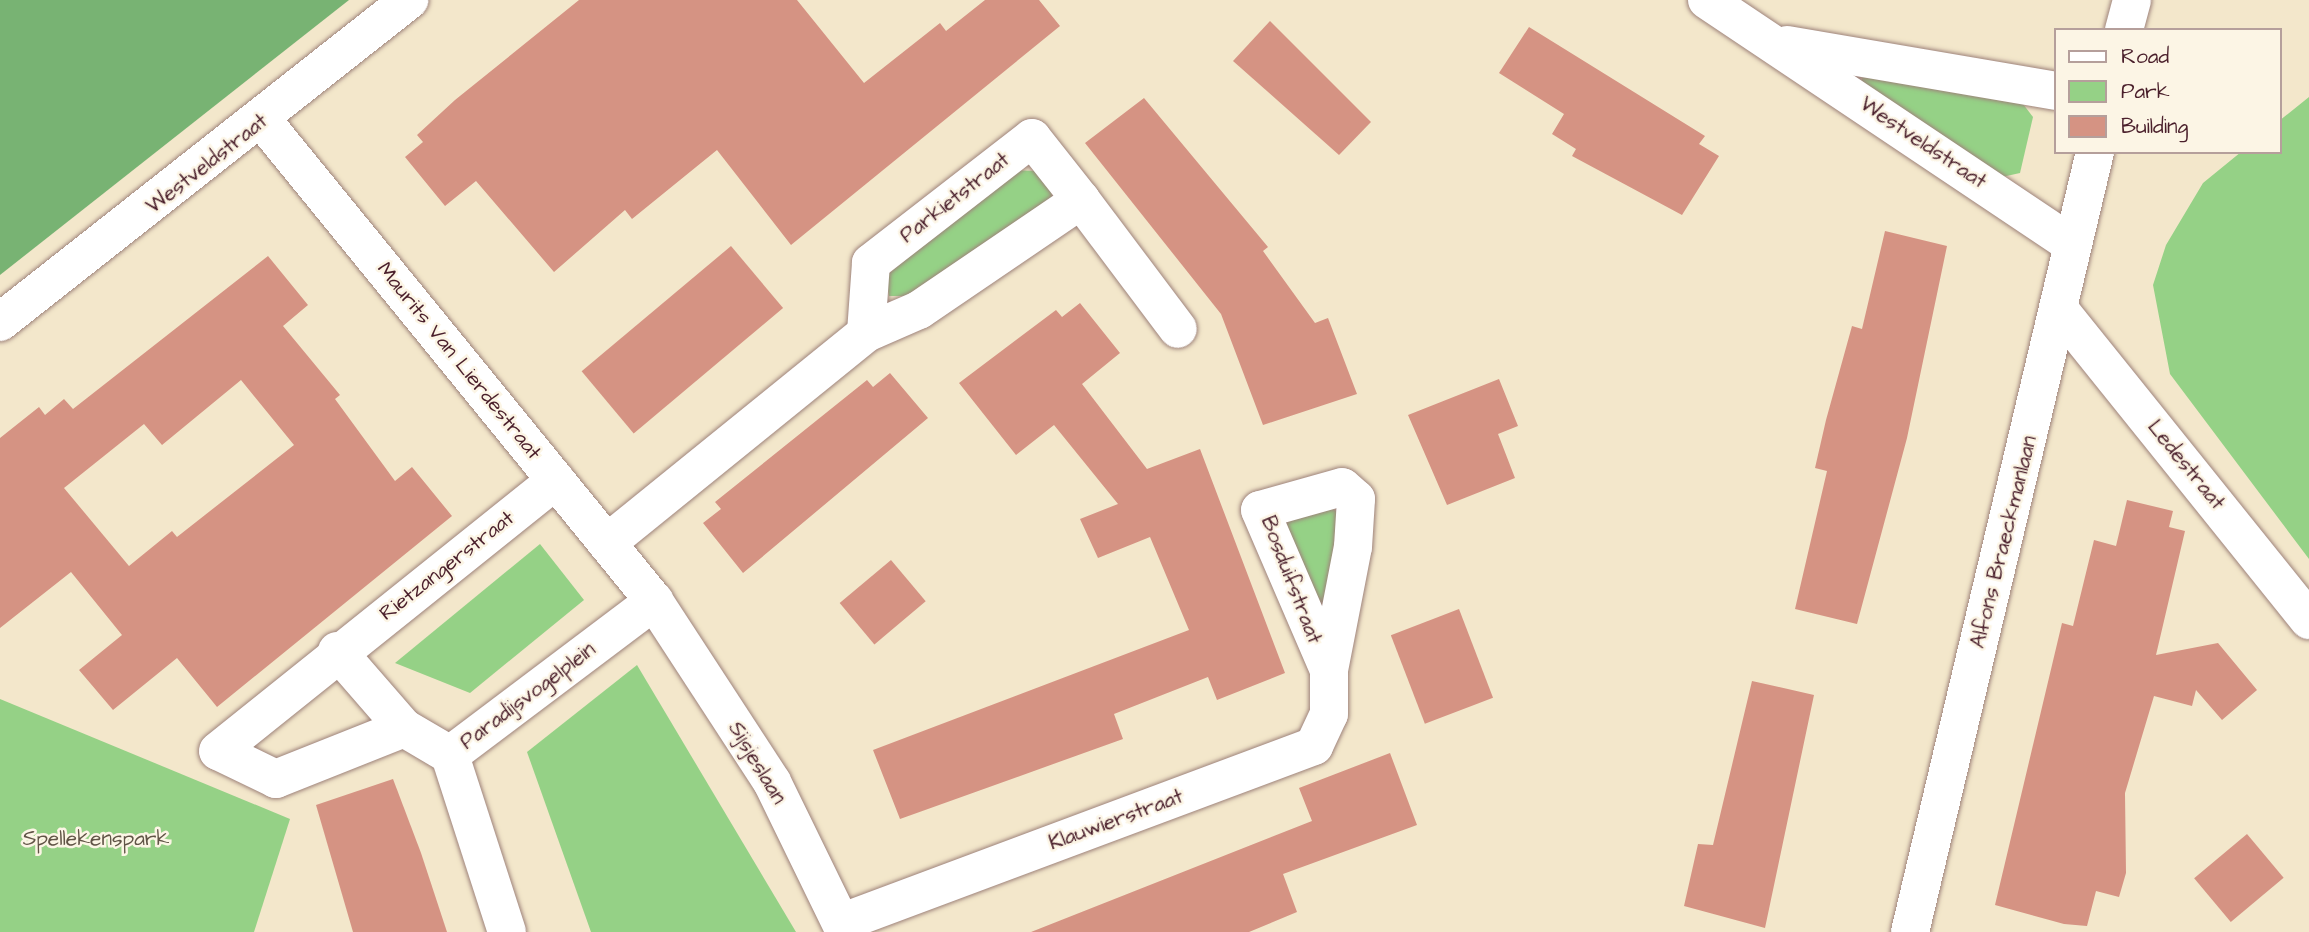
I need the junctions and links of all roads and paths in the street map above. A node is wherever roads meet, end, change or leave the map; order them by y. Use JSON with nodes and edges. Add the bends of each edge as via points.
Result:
{"nodes":[{"id":1,"x":409,"y":0,"type":"edge"},
{"id":2,"x":1707,"y":0,"type":"edge"},
{"id":3,"x":2132,"y":0,"type":"edge"},
{"id":4,"x":2125,"y":28,"type":"edge"},
{"id":5,"x":1774,"y":43,"type":"junction"},
{"id":6,"x":2054,"y":91,"type":"edge"},
{"id":7,"x":263,"y":121,"type":"junction"},
{"id":8,"x":2094,"y":154,"type":"edge"},
{"id":9,"x":1081,"y":200,"type":"junction"},
{"id":10,"x":2072,"y":244,"type":"junction"},
{"id":11,"x":2062,"y":313,"type":"junction"},
{"id":12,"x":0,"y":322,"type":"edge"},
{"id":13,"x":1178,"y":329,"type":"dead end"},
{"id":14,"x":866,"y":333,"type":"junction"},
{"id":15,"x":556,"y":480,"type":"junction"},
{"id":16,"x":607,"y":543,"type":"junction"},
{"id":17,"x":654,"y":601,"type":"junction"},
{"id":18,"x":2309,"y":620,"type":"edge"},
{"id":19,"x":337,"y":651,"type":"junction"},
{"id":20,"x":1329,"y":670,"type":"dead end"},
{"id":21,"x":404,"y":728,"type":"junction"},
{"id":22,"x":450,"y":755,"type":"junction"},
{"id":23,"x":844,"y":927,"type":"edge"},
{"id":24,"x":507,"y":932,"type":"edge"},
{"id":25,"x":1910,"y":932,"type":"edge"}],
"edges":[{"from":1,"to":7,"type":"street","name":"Westveldstraat"},
{"from":2,"to":5,"type":"street","name":"Westveldstraat"},
{"from":3,"to":4,"type":"street"},
{"from":5,"to":6,"type":"street","name":"Westveldstraat"},
{"from":5,"to":10,"type":"street","name":"Westveldstraat"},
{"from":7,"to":12,"type":"street","name":"Westveldstraat"},
{"from":7,"to":15,"type":"street","name":"Maurits Van Lierdestraat"},
{"from":8,"to":10,"type":"street","name":"Alfons Braeckmanlaan"},
{"from":9,"to":13,"type":"street","name":"Parkietstraat"},
{"from":9,"to":14,"type":"street","via":[[919,310]]},
{"from":9,"to":14,"type":"street","name":"Parkietstraat","via":[[1032,138],[871,263]]},
{"from":10,"to":11,"type":"street","name":"Alfons Braeckmanlaan"},
{"from":11,"to":18,"type":"street","name":"Ledestraat"},
{"from":11,"to":25,"type":"street","name":"Alfons Braeckmanlaan"},
{"from":14,"to":16,"type":"street"},
{"from":15,"to":16,"type":"street","name":"Maurits Van Lierdestraat"},
{"from":15,"to":19,"type":"street","name":"Rietzangerstraat"},
{"from":16,"to":17,"type":"street","name":"Maurits Van Lierdestraat"},
{"from":17,"to":22,"type":"street","name":"Paradijsvogelplein"},
{"from":17,"to":23,"type":"street","name":"Sijsjeslaan","via":[[772,782]]},
{"from":19,"to":21,"type":"street"},
{"from":19,"to":21,"type":"street","name":"Rietzangerstraat","via":[[218,751],[276,779]]},
{"from":20,"to":23,"type":"street","name":"Klauwierstraat","via":[[1329,714],[1314,746]]},
{"from":21,"to":22,"type":"street"},
{"from":22,"to":24,"type":"street","name":"Paradijsvogelplein"}]}
